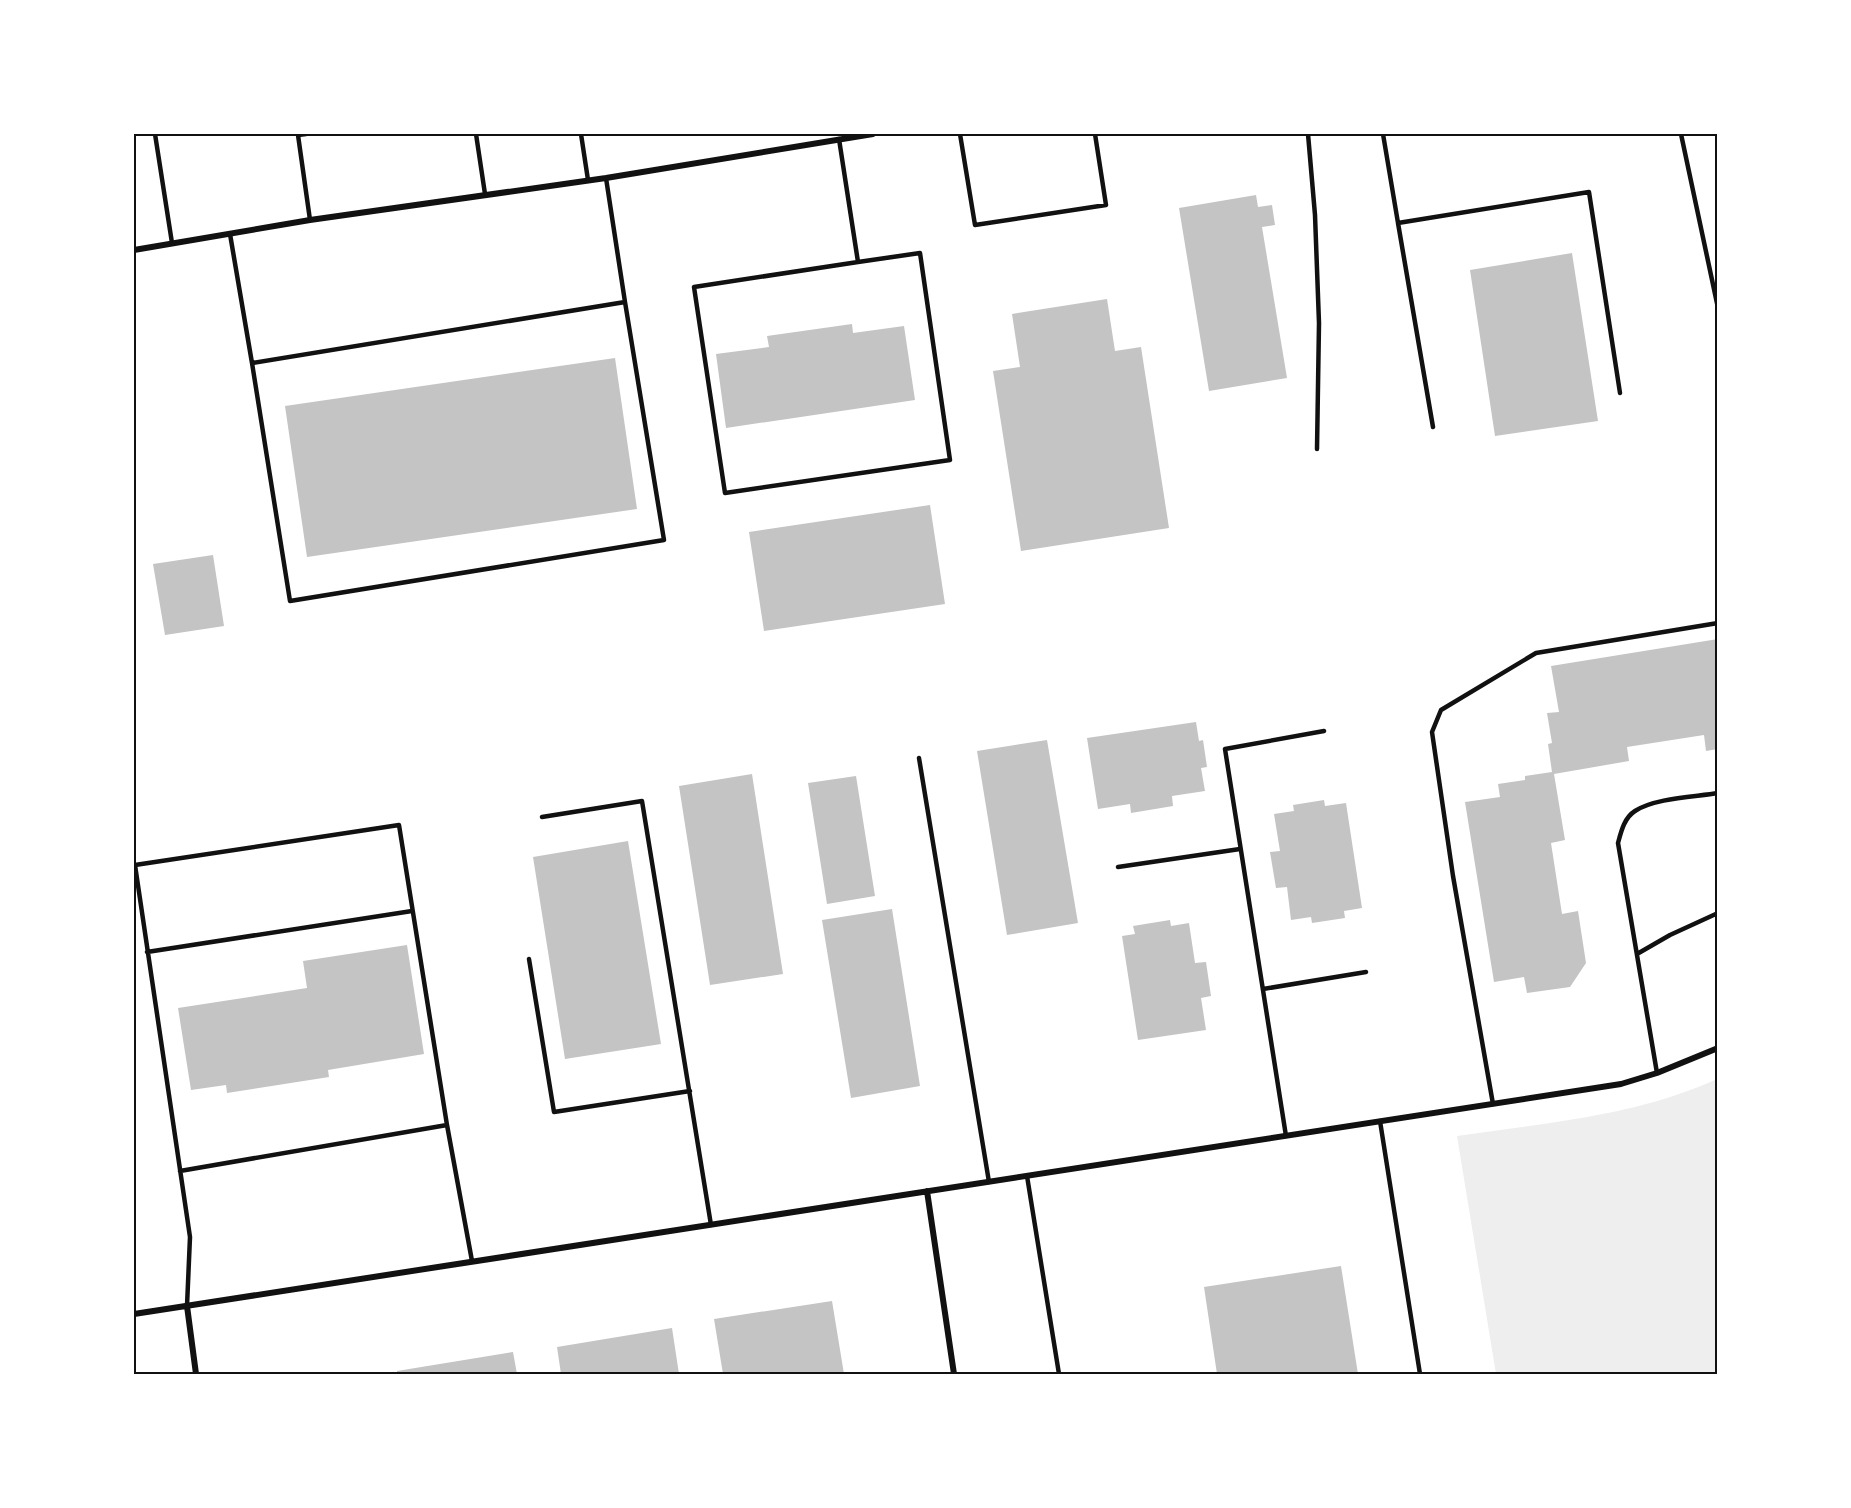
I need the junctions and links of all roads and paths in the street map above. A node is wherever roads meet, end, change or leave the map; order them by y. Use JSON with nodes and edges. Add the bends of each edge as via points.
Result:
{"nodes":[{"id":1,"x":155,"y":134,"type":"edge"},
{"id":2,"x":306,"y":134,"type":"edge"},
{"id":3,"x":476,"y":134,"type":"edge"},
{"id":4,"x":581,"y":134,"type":"edge"},
{"id":5,"x":873,"y":134,"type":"edge"},
{"id":6,"x":960,"y":134,"type":"edge"},
{"id":7,"x":1095,"y":134,"type":"edge"},
{"id":8,"x":1308,"y":134,"type":"edge"},
{"id":9,"x":1383,"y":134,"type":"edge"},
{"id":10,"x":1681,"y":134,"type":"edge"},
{"id":11,"x":839,"y":139,"type":"junction"},
{"id":12,"x":606,"y":178,"type":"junction"},
{"id":13,"x":588,"y":180,"type":"junction"},
{"id":14,"x":485,"y":195,"type":"junction"},
{"id":15,"x":310,"y":220,"type":"junction"},
{"id":16,"x":1398,"y":223,"type":"junction"},
{"id":17,"x":230,"y":234,"type":"junction"},
{"id":18,"x":172,"y":243,"type":"junction"},
{"id":19,"x":134,"y":250,"type":"edge"},
{"id":20,"x":858,"y":262,"type":"junction"},
{"id":21,"x":625,"y":302,"type":"junction"},
{"id":22,"x":1718,"y":308,"type":"edge"},
{"id":23,"x":252,"y":363,"type":"junction"},
{"id":24,"x":1620,"y":393,"type":"dead end"},
{"id":25,"x":1433,"y":427,"type":"dead end"},
{"id":26,"x":1317,"y":449,"type":"dead end"},
{"id":27,"x":1718,"y":623,"type":"edge"},
{"id":28,"x":1324,"y":731,"type":"dead end"},
{"id":29,"x":919,"y":758,"type":"dead end"},
{"id":30,"x":1718,"y":793,"type":"edge"},
{"id":31,"x":542,"y":818,"type":"dead end"},
{"id":32,"x":1240,"y":849,"type":"junction"},
{"id":33,"x":1118,"y":867,"type":"dead end"},
{"id":34,"x":412,"y":912,"type":"junction"},
{"id":35,"x":1718,"y":913,"type":"edge"},
{"id":36,"x":147,"y":952,"type":"junction"},
{"id":37,"x":1637,"y":954,"type":"junction"},
{"id":38,"x":529,"y":959,"type":"dead end"},
{"id":39,"x":1365,"y":972,"type":"dead end"},
{"id":40,"x":1263,"y":989,"type":"junction"},
{"id":41,"x":1718,"y":1048,"type":"edge"},
{"id":42,"x":1657,"y":1073,"type":"junction"},
{"id":43,"x":690,"y":1091,"type":"junction"},
{"id":44,"x":1493,"y":1104,"type":"junction"},
{"id":45,"x":1380,"y":1121,"type":"junction"},
{"id":46,"x":447,"y":1125,"type":"junction"},
{"id":47,"x":1286,"y":1136,"type":"junction"},
{"id":48,"x":180,"y":1172,"type":"junction"},
{"id":49,"x":1027,"y":1176,"type":"junction"},
{"id":50,"x":989,"y":1182,"type":"junction"},
{"id":51,"x":927,"y":1191,"type":"junction"},
{"id":52,"x":711,"y":1225,"type":"junction"},
{"id":53,"x":472,"y":1262,"type":"junction"},
{"id":54,"x":187,"y":1306,"type":"junction"},
{"id":55,"x":134,"y":1314,"type":"edge"},
{"id":56,"x":196,"y":1374,"type":"edge"},
{"id":57,"x":954,"y":1374,"type":"edge"},
{"id":58,"x":1059,"y":1374,"type":"edge"},
{"id":59,"x":1420,"y":1374,"type":"edge"}],
"edges":[{"from":1,"to":18,"type":"lane"},
{"from":2,"to":15,"type":"lane","via":[[298,135]]},
{"from":3,"to":14,"type":"lane"},
{"from":4,"to":13,"type":"lane"},
{"from":5,"to":11,"type":"street"},
{"from":6,"to":7,"type":"lane","via":[[975,225],[1106,205]]},
{"from":8,"to":26,"type":"lane","via":[[1319,323]]},
{"from":9,"to":16,"type":"lane"},
{"from":10,"to":22,"type":"lane"},
{"from":11,"to":12,"type":"street"},
{"from":11,"to":20,"type":"lane"},
{"from":12,"to":13,"type":"street"},
{"from":12,"to":21,"type":"lane"},
{"from":13,"to":14,"type":"street"},
{"from":14,"to":15,"type":"street"},
{"from":15,"to":17,"type":"street"},
{"from":16,"to":24,"type":"lane","via":[[1589,192]]},
{"from":16,"to":25,"type":"lane"},
{"from":17,"to":18,"type":"street"},
{"from":17,"to":23,"type":"lane"},
{"from":18,"to":19,"type":"street"},
{"from":20,"to":20,"type":"lane","via":[[694,287],[725,493],[950,460],[920,253]]},
{"from":21,"to":23,"type":"lane"},
{"from":21,"to":23,"type":"lane","via":[[664,540],[640,544],[290,601]]},
{"from":27,"to":44,"type":"lane","via":[[1536,652],[1441,710],[1432,732]]},
{"from":28,"to":32,"type":"lane","via":[[1225,749]]},
{"from":29,"to":50,"type":"lane"},
{"from":30,"to":37,"type":"lane","via":[[1656,803],[1634,811],[1623,825],[1618,843]]},
{"from":31,"to":43,"type":"lane","via":[[642,801]]},
{"from":32,"to":33,"type":"lane"},
{"from":32,"to":40,"type":"lane"},
{"from":34,"to":36,"type":"lane"},
{"from":34,"to":36,"type":"lane","via":[[399,825],[388,826],[135,866]]},
{"from":34,"to":46,"type":"lane"},
{"from":35,"to":37,"type":"lane"},
{"from":36,"to":48,"type":"lane"},
{"from":37,"to":42,"type":"lane"},
{"from":38,"to":43,"type":"lane","via":[[554,1112]]},
{"from":39,"to":40,"type":"lane"},
{"from":40,"to":47,"type":"lane"},
{"from":41,"to":42,"type":"street"},
{"from":42,"to":44,"type":"street","via":[[1621,1084]]},
{"from":43,"to":52,"type":"lane"},
{"from":44,"to":45,"type":"street"},
{"from":45,"to":47,"type":"street"},
{"from":45,"to":59,"type":"lane"},
{"from":46,"to":48,"type":"lane"},
{"from":46,"to":53,"type":"lane"},
{"from":47,"to":49,"type":"street"},
{"from":48,"to":54,"type":"lane","via":[[189,1238]]},
{"from":49,"to":50,"type":"street"},
{"from":49,"to":58,"type":"lane"},
{"from":50,"to":51,"type":"street"},
{"from":51,"to":52,"type":"street"},
{"from":51,"to":57,"type":"street"},
{"from":52,"to":53,"type":"street"},
{"from":53,"to":54,"type":"street"},
{"from":54,"to":55,"type":"street"},
{"from":54,"to":56,"type":"street"}]}
